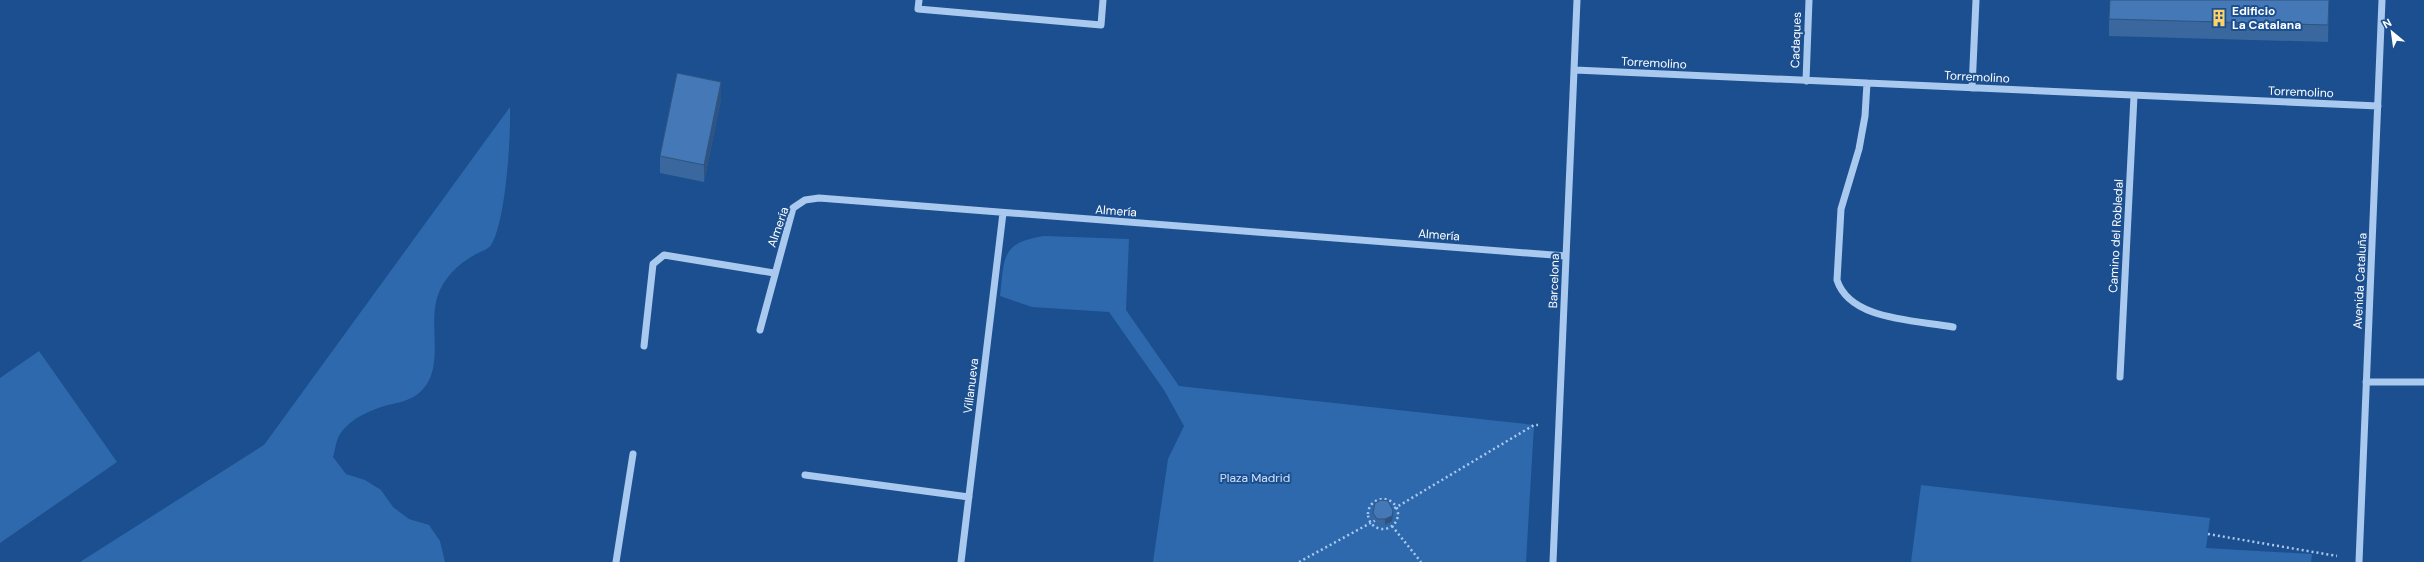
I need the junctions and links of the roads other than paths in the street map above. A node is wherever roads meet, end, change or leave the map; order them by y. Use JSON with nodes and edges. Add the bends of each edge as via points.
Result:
{"nodes":[{"id":1,"x":919,"y":0,"type":"edge"},
{"id":2,"x":1103,"y":0,"type":"edge"},
{"id":3,"x":1577,"y":0,"type":"edge"},
{"id":4,"x":1808,"y":0,"type":"edge"},
{"id":5,"x":1976,"y":0,"type":"edge"},
{"id":6,"x":2382,"y":0,"type":"edge"},
{"id":7,"x":1575,"y":70,"type":"junction"},
{"id":8,"x":1806,"y":81,"type":"junction"},
{"id":9,"x":1868,"y":83,"type":"junction"},
{"id":10,"x":1972,"y":88,"type":"junction"},
{"id":11,"x":2134,"y":96,"type":"junction"},
{"id":12,"x":2378,"y":106,"type":"junction"},
{"id":13,"x":1003,"y":213,"type":"junction"},
{"id":14,"x":1566,"y":256,"type":"junction"},
{"id":15,"x":774,"y":274,"type":"junction"},
{"id":16,"x":1953,"y":327,"type":"dead end"},
{"id":17,"x":760,"y":330,"type":"dead end"},
{"id":18,"x":644,"y":346,"type":"dead end"},
{"id":19,"x":2120,"y":377,"type":"dead end"},
{"id":20,"x":2366,"y":382,"type":"junction"},
{"id":21,"x":2424,"y":382,"type":"edge"},
{"id":22,"x":633,"y":454,"type":"dead end"},
{"id":23,"x":805,"y":475,"type":"dead end"},
{"id":24,"x":969,"y":497,"type":"junction"},
{"id":25,"x":2359,"y":561,"type":"edge"},
{"id":26,"x":616,"y":562,"type":"edge"},
{"id":27,"x":961,"y":562,"type":"edge"},
{"id":28,"x":1553,"y":562,"type":"edge"}],
"edges":[{"from":1,"to":2,"type":"street","via":[[918,8],[1100,25]]},
{"from":3,"to":7,"type":"street","name":"Barcelona"},
{"from":4,"to":8,"type":"street","name":"Cadaques"},
{"from":5,"to":10,"type":"street"},
{"from":6,"to":12,"type":"street","name":"Avenida Cataluña"},
{"from":7,"to":8,"type":"street","name":"Torremolino"},
{"from":7,"to":14,"type":"street","name":"Barcelona"},
{"from":8,"to":9,"type":"street","name":"Torremolino"},
{"from":9,"to":10,"type":"street","name":"Torremolino"},
{"from":9,"to":16,"type":"street","via":[[1859,149],[1841,209],[1838,280],[1840,288],[1854,303],[1872,313]]},
{"from":10,"to":11,"type":"street","name":"Torremolino"},
{"from":11,"to":12,"type":"street","name":"Torremolino"},
{"from":11,"to":19,"type":"street","name":"Camino del Robledal"},
{"from":12,"to":20,"type":"street","name":"Avenida Cataluña"},
{"from":13,"to":14,"type":"street","name":"Almería"},
{"from":13,"to":15,"type":"street","name":"Almería","via":[[820,198],[805,200],[793,208]]},
{"from":13,"to":24,"type":"street","name":"Villanueva"},
{"from":14,"to":28,"type":"street","name":"Barcelona"},
{"from":15,"to":17,"type":"street","name":"Almería"},
{"from":15,"to":18,"type":"street","via":[[664,256],[653,264]]},
{"from":20,"to":21,"type":"street"},
{"from":20,"to":25,"type":"street","name":"Avenida Cataluña"},
{"from":22,"to":26,"type":"street"},
{"from":23,"to":24,"type":"street"},
{"from":24,"to":27,"type":"street","name":"Villanueva"}]}
